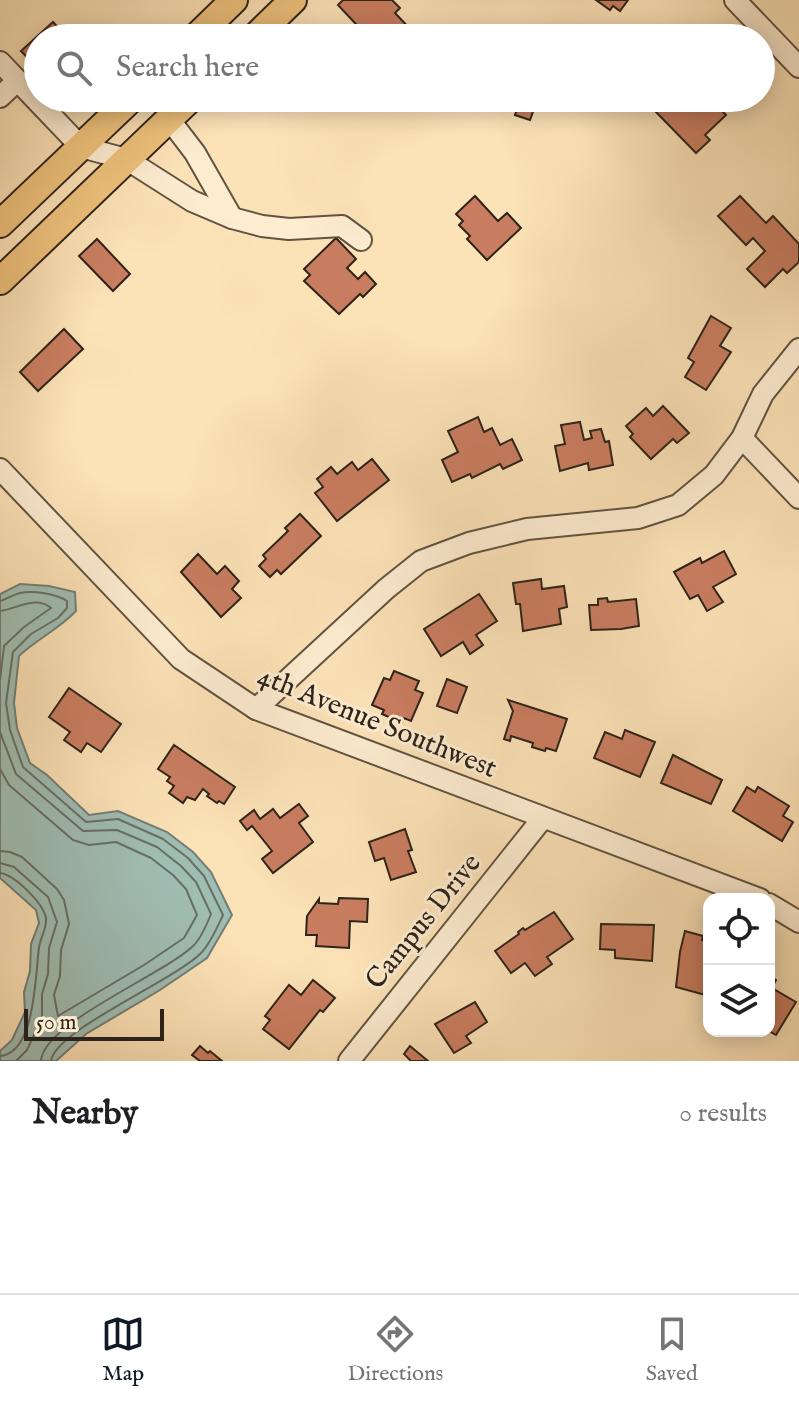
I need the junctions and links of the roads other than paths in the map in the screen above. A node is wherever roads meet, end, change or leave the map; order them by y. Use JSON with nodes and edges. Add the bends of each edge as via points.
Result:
{"nodes":[{"id":1,"x":234,"y":0,"type":"edge"},
{"id":2,"x":735,"y":0,"type":"edge"},
{"id":3,"x":285,"y":5,"type":"edge"},
{"id":4,"x":209,"y":24,"type":"edge"},
{"id":5,"x":267,"y":24,"type":"edge"},
{"id":6,"x":758,"y":24,"type":"edge"},
{"id":7,"x":775,"y":42,"type":"edge"},
{"id":8,"x":0,"y":62,"type":"edge"},
{"id":9,"x":799,"y":67,"type":"edge"},
{"id":10,"x":17,"y":81,"type":"junction"},
{"id":11,"x":24,"y":88,"type":"edge"},
{"id":12,"x":0,"y":97,"type":"edge"},
{"id":13,"x":47,"y":112,"type":"edge"},
{"id":14,"x":117,"y":112,"type":"edge"},
{"id":15,"x":176,"y":112,"type":"edge"},
{"id":16,"x":169,"y":119,"type":"junction"},
{"id":17,"x":81,"y":147,"type":"junction"},
{"id":18,"x":126,"y":159,"type":"junction"},
{"id":19,"x":232,"y":218,"type":"junction"},
{"id":20,"x":0,"y":224,"type":"edge"},
{"id":21,"x":361,"y":240,"type":"dead end"},
{"id":22,"x":0,"y":281,"type":"edge"},
{"id":23,"x":799,"y":349,"type":"edge"},
{"id":24,"x":742,"y":438,"type":"junction"},
{"id":25,"x":0,"y":469,"type":"edge"},
{"id":26,"x":799,"y":498,"type":"edge"},
{"id":27,"x":256,"y":709,"type":"junction"},
{"id":28,"x":542,"y":819,"type":"junction"},
{"id":29,"x":744,"y":893,"type":"edge"},
{"id":30,"x":775,"y":908,"type":"edge"},
{"id":31,"x":799,"y":922,"type":"edge"},
{"id":32,"x":349,"y":1061,"type":"edge"}],
"edges":[{"from":1,"to":4,"type":"main road"},
{"from":2,"to":6,"type":"street"},
{"from":3,"to":5,"type":"main road"},
{"from":7,"to":9,"type":"street"},
{"from":8,"to":10,"type":"street"},
{"from":10,"to":11,"type":"street"},
{"from":10,"to":12,"type":"street"},
{"from":13,"to":17,"type":"street"},
{"from":14,"to":17,"type":"main road"},
{"from":15,"to":16,"type":"main road"},
{"from":16,"to":18,"type":"main road"},
{"from":16,"to":19,"type":"street"},
{"from":17,"to":18,"type":"street"},
{"from":17,"to":20,"type":"main road"},
{"from":18,"to":19,"type":"street","via":[[192,201]]},
{"from":18,"to":22,"type":"main road"},
{"from":19,"to":21,"type":"street","via":[[289,229],[342,226]]},
{"from":23,"to":24,"type":"street","via":[[763,394]]},
{"from":24,"to":26,"type":"street"},
{"from":24,"to":27,"type":"street","via":[[714,475],[678,505],[638,518],[527,529],[421,561]]},
{"from":25,"to":27,"type":"street","name":"4th Avenue Southwest","via":[[181,659]]},
{"from":27,"to":28,"type":"street","name":"4th Avenue Southwest"},
{"from":28,"to":29,"type":"street","name":"4th Avenue Southwest"},
{"from":28,"to":32,"type":"street","name":"Campus Drive"},
{"from":30,"to":31,"type":"street"}]}
